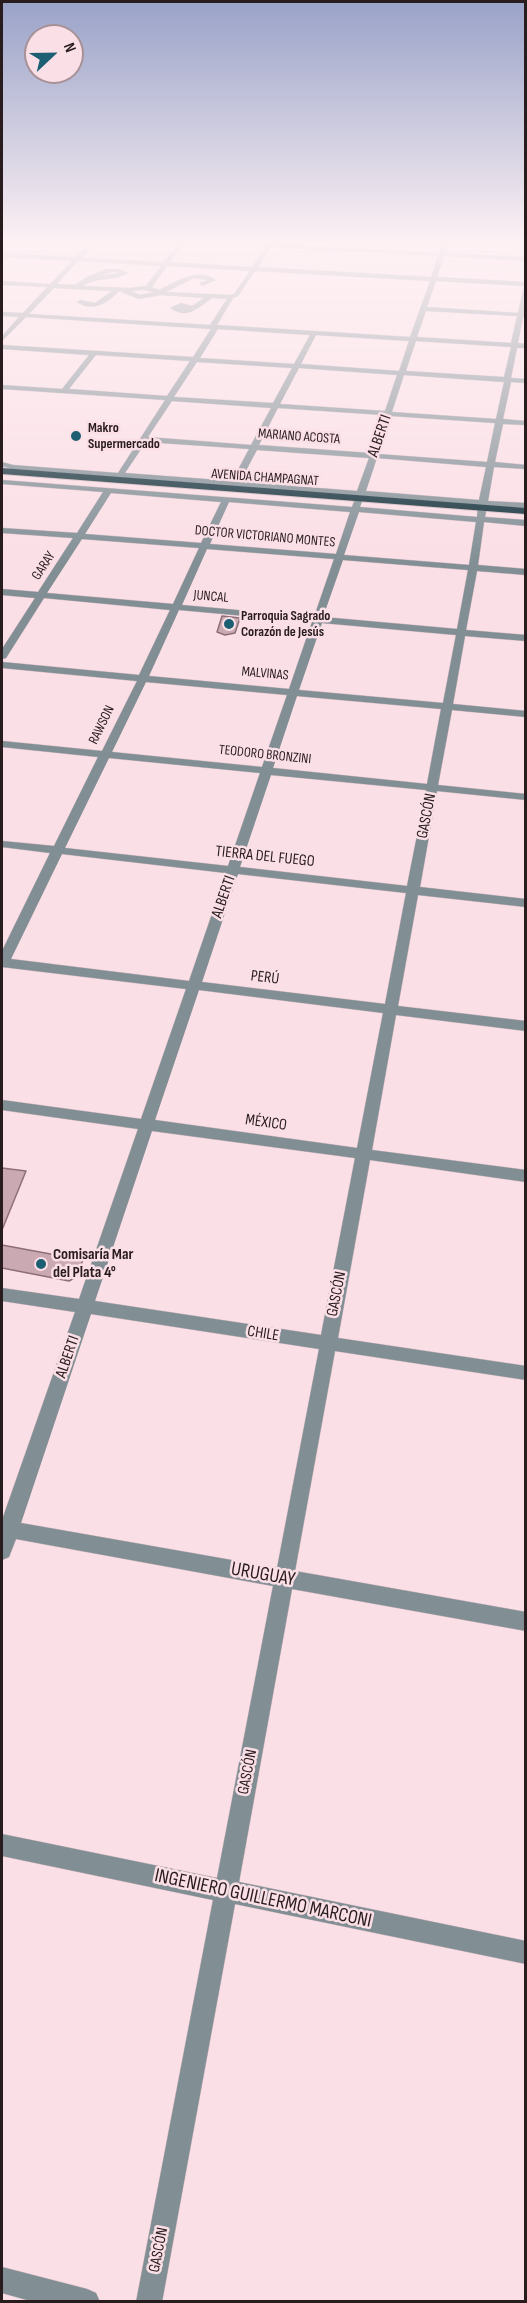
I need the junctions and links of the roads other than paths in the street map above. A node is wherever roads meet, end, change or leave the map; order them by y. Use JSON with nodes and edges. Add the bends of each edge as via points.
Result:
{"nodes":[{"id":1,"x":40,"y":349,"type":"edge"},
{"id":2,"x":201,"y":349,"type":"edge"},
{"id":3,"x":306,"y":349,"type":"edge"},
{"id":4,"x":409,"y":349,"type":"edge"},
{"id":5,"x":513,"y":349,"type":"edge"},
{"id":6,"x":94,"y":353,"type":"junction"},
{"id":7,"x":195,"y":360,"type":"junction"},
{"id":8,"x":297,"y":366,"type":"junction"},
{"id":9,"x":401,"y":373,"type":"junction"},
{"id":10,"x":509,"y":380,"type":"junction"},
{"id":11,"x":525,"y":381,"type":"edge"},
{"id":12,"x":2,"y":387,"type":"edge"},
{"id":13,"x":64,"y":391,"type":"junction"},
{"id":14,"x":170,"y":398,"type":"junction"},
{"id":15,"x":277,"y":405,"type":"junction"},
{"id":16,"x":387,"y":414,"type":"junction"},
{"id":17,"x":500,"y":421,"type":"junction"},
{"id":18,"x":525,"y":423,"type":"edge"},
{"id":19,"x":143,"y":439,"type":"junction"},
{"id":20,"x":253,"y":447,"type":"junction"},
{"id":21,"x":373,"y":456,"type":"junction"},
{"id":22,"x":490,"y":464,"type":"junction"},
{"id":23,"x":2,"y":465,"type":"edge"},
{"id":24,"x":525,"y":466,"type":"edge"},
{"id":25,"x":2,"y":471,"type":"edge"},
{"id":26,"x":120,"y":475,"type":"junction"},
{"id":27,"x":2,"y":477,"type":"edge"},
{"id":28,"x":2,"y":482,"type":"edge"},
{"id":29,"x":235,"y":483,"type":"junction"},
{"id":30,"x":109,"y":490,"type":"junction"},
{"id":31,"x":226,"y":499,"type":"junction"},
{"id":32,"x":357,"y":501,"type":"junction"},
{"id":33,"x":525,"y":506,"type":"edge"},
{"id":34,"x":482,"y":511,"type":"junction"},
{"id":35,"x":525,"y":511,"type":"edge"},
{"id":36,"x":525,"y":516,"type":"edge"},
{"id":37,"x":525,"y":523,"type":"edge"},
{"id":38,"x":2,"y":530,"type":"edge"},
{"id":39,"x":80,"y":536,"type":"junction"},
{"id":40,"x":206,"y":546,"type":"junction"},
{"id":41,"x":340,"y":557,"type":"junction"},
{"id":42,"x":473,"y":568,"type":"junction"},
{"id":43,"x":525,"y":572,"type":"edge"},
{"id":44,"x":2,"y":592,"type":"edge"},
{"id":45,"x":40,"y":596,"type":"junction"},
{"id":46,"x":174,"y":608,"type":"junction"},
{"id":47,"x":318,"y":620,"type":"junction"},
{"id":48,"x":461,"y":633,"type":"junction"},
{"id":49,"x":525,"y":638,"type":"edge"},
{"id":50,"x":2,"y":656,"type":"edge"},
{"id":51,"x":2,"y":664,"type":"edge"},
{"id":52,"x":143,"y":678,"type":"junction"},
{"id":53,"x":294,"y":692,"type":"junction"},
{"id":54,"x":447,"y":706,"type":"junction"},
{"id":55,"x":525,"y":714,"type":"edge"},
{"id":56,"x":2,"y":744,"type":"edge"},
{"id":57,"x":105,"y":754,"type":"junction"},
{"id":58,"x":267,"y":771,"type":"junction"},
{"id":59,"x":432,"y":787,"type":"junction"},
{"id":60,"x":525,"y":797,"type":"edge"},
{"id":61,"x":2,"y":844,"type":"edge"},
{"id":62,"x":57,"y":851,"type":"junction"},
{"id":63,"x":233,"y":870,"type":"junction"},
{"id":64,"x":413,"y":890,"type":"junction"},
{"id":65,"x":525,"y":903,"type":"edge"},
{"id":66,"x":2,"y":962,"type":"edge"},
{"id":67,"x":194,"y":986,"type":"junction"},
{"id":68,"x":391,"y":1010,"type":"junction"},
{"id":69,"x":525,"y":1026,"type":"edge"},
{"id":70,"x":2,"y":1105,"type":"edge"},
{"id":71,"x":147,"y":1125,"type":"junction"},
{"id":72,"x":364,"y":1154,"type":"junction"},
{"id":73,"x":525,"y":1176,"type":"edge"},
{"id":74,"x":2,"y":1294,"type":"edge"},
{"id":75,"x":84,"y":1307,"type":"junction"},
{"id":76,"x":328,"y":1344,"type":"junction"},
{"id":77,"x":525,"y":1373,"type":"edge"},
{"id":78,"x":5,"y":1529,"type":"edge"},
{"id":79,"x":2,"y":1551,"type":"edge"},
{"id":80,"x":284,"y":1579,"type":"junction"},
{"id":81,"x":525,"y":1622,"type":"edge"},
{"id":82,"x":2,"y":1845,"type":"edge"},
{"id":83,"x":226,"y":1891,"type":"junction"},
{"id":84,"x":525,"y":1953,"type":"edge"},
{"id":85,"x":2,"y":2280,"type":"edge"},
{"id":86,"x":87,"y":2301,"type":"edge"},
{"id":87,"x":149,"y":2301,"type":"edge"}],
"edges":[{"from":1,"to":6,"type":"street"},
{"from":2,"to":7,"type":"street"},
{"from":3,"to":8,"type":"street"},
{"from":4,"to":9,"type":"street","name":"ALBERTI"},
{"from":5,"to":10,"type":"street","name":"GASCÓN"},
{"from":6,"to":7,"type":"street"},
{"from":6,"to":13,"type":"street"},
{"from":7,"to":8,"type":"street"},
{"from":7,"to":14,"type":"street"},
{"from":8,"to":9,"type":"street"},
{"from":8,"to":15,"type":"street"},
{"from":9,"to":10,"type":"street"},
{"from":9,"to":16,"type":"street","name":"ALBERTI"},
{"from":10,"to":11,"type":"street"},
{"from":10,"to":17,"type":"street","name":"GASCÓN"},
{"from":12,"to":13,"type":"street"},
{"from":13,"to":14,"type":"street"},
{"from":14,"to":15,"type":"street"},
{"from":14,"to":19,"type":"street"},
{"from":15,"to":16,"type":"street"},
{"from":15,"to":20,"type":"street"},
{"from":16,"to":17,"type":"street"},
{"from":16,"to":21,"type":"street","name":"ALBERTI"},
{"from":17,"to":18,"type":"street"},
{"from":17,"to":22,"type":"street","name":"GASCÓN"},
{"from":19,"to":20,"type":"street","name":"MARIANO ACOSTA"},
{"from":19,"to":26,"type":"street"},
{"from":20,"to":21,"type":"street","name":"MARIANO ACOSTA"},
{"from":20,"to":29,"type":"street"},
{"from":21,"to":22,"type":"street","name":"MARIANO ACOSTA"},
{"from":21,"to":32,"type":"street","name":"ALBERTI"},
{"from":22,"to":24,"type":"street","name":"MARIANO ACOSTA"},
{"from":22,"to":34,"type":"street","name":"GASCÓN"},
{"from":23,"to":26,"type":"street","name":"AVENIDA CHAMPAGNAT"},
{"from":25,"to":32,"type":"highway","name":"AVENIDA CHAMPAGNAT"},
{"from":26,"to":29,"type":"street","name":"AVENIDA CHAMPAGNAT"},
{"from":27,"to":32,"type":"highway","name":"AVENIDA CHAMPAGNAT"},
{"from":28,"to":30,"type":"street","name":"AVENIDA CHAMPAGNAT"},
{"from":29,"to":32,"type":"street","name":"AVENIDA CHAMPAGNAT"},
{"from":30,"to":31,"type":"street","name":"AVENIDA CHAMPAGNAT"},
{"from":30,"to":39,"type":"street","name":"GARAY"},
{"from":31,"to":32,"type":"street","name":"AVENIDA CHAMPAGNAT"},
{"from":31,"to":40,"type":"street","name":"RAWSON"},
{"from":32,"to":34,"type":"highway","name":"AVENIDA CHAMPAGNAT"},
{"from":32,"to":41,"type":"street","name":"ALBERTI"},
{"from":33,"to":34,"type":"street","name":"AVENIDA CHAMPAGNAT"},
{"from":34,"to":35,"type":"highway","name":"AVENIDA CHAMPAGNAT"},
{"from":34,"to":36,"type":"highway","name":"AVENIDA CHAMPAGNAT"},
{"from":34,"to":37,"type":"street","name":"AVENIDA CHAMPAGNAT"},
{"from":34,"to":42,"type":"street","name":"GASCÓN"},
{"from":38,"to":39,"type":"street","name":"DOCTOR VICTORIANO MONTES"},
{"from":39,"to":40,"type":"street","name":"DOCTOR VICTORIANO MONTES"},
{"from":39,"to":45,"type":"street","name":"GARAY"},
{"from":40,"to":41,"type":"street","name":"DOCTOR VICTORIANO MONTES"},
{"from":40,"to":46,"type":"street","name":"RAWSON"},
{"from":41,"to":42,"type":"street","name":"DOCTOR VICTORIANO MONTES"},
{"from":41,"to":47,"type":"street","name":"ALBERTI"},
{"from":42,"to":43,"type":"street","name":"DOCTOR VICTORIANO MONTES"},
{"from":42,"to":48,"type":"street","name":"GASCÓN"},
{"from":44,"to":45,"type":"street","name":"JUNCAL"},
{"from":45,"to":46,"type":"street","name":"JUNCAL"},
{"from":45,"to":50,"type":"street","name":"GARAY"},
{"from":46,"to":47,"type":"street","name":"JUNCAL"},
{"from":46,"to":52,"type":"street","name":"RAWSON"},
{"from":47,"to":48,"type":"street","name":"JUNCAL"},
{"from":47,"to":53,"type":"street","name":"ALBERTI"},
{"from":48,"to":49,"type":"street","name":"JUNCAL"},
{"from":48,"to":54,"type":"street","name":"GASCÓN"},
{"from":51,"to":52,"type":"street","name":"MALVINAS"},
{"from":52,"to":53,"type":"street","name":"MALVINAS"},
{"from":52,"to":57,"type":"street","name":"RAWSON"},
{"from":53,"to":54,"type":"street","name":"MALVINAS"},
{"from":53,"to":58,"type":"street","name":"ALBERTI"},
{"from":54,"to":55,"type":"street","name":"MALVINAS"},
{"from":54,"to":59,"type":"street","name":"GASCÓN"},
{"from":56,"to":57,"type":"street","name":"TEODORO BRONZINI"},
{"from":57,"to":58,"type":"street","name":"TEODORO BRONZINI"},
{"from":57,"to":62,"type":"street","name":"RAWSON"},
{"from":58,"to":59,"type":"street","name":"TEODORO BRONZINI"},
{"from":58,"to":63,"type":"street","name":"ALBERTI"},
{"from":59,"to":60,"type":"street","name":"TEODORO BRONZINI"},
{"from":59,"to":64,"type":"street","name":"GASCÓN"},
{"from":61,"to":62,"type":"street","name":"TIERRA DEL FUEGO"},
{"from":62,"to":63,"type":"street","name":"TIERRA DEL FUEGO"},
{"from":62,"to":66,"type":"street","name":"RAWSON"},
{"from":63,"to":64,"type":"street","name":"TIERRA DEL FUEGO"},
{"from":63,"to":67,"type":"street","name":"ALBERTI"},
{"from":64,"to":65,"type":"street","name":"TIERRA DEL FUEGO"},
{"from":64,"to":68,"type":"street","name":"GASCÓN"},
{"from":66,"to":67,"type":"street","name":"PERÚ"},
{"from":67,"to":68,"type":"street","name":"PERÚ"},
{"from":67,"to":71,"type":"street","name":"ALBERTI"},
{"from":68,"to":69,"type":"street","name":"PERÚ"},
{"from":68,"to":72,"type":"street","name":"GASCÓN"},
{"from":70,"to":71,"type":"street","name":"MÉXICO"},
{"from":71,"to":72,"type":"street","name":"MÉXICO"},
{"from":71,"to":75,"type":"street","name":"ALBERTI"},
{"from":72,"to":73,"type":"street","name":"MÉXICO"},
{"from":72,"to":76,"type":"street","name":"GASCÓN"},
{"from":74,"to":75,"type":"street","name":"CHILE"},
{"from":75,"to":76,"type":"street","name":"CHILE"},
{"from":75,"to":78,"type":"street","name":"ALBERTI"},
{"from":76,"to":77,"type":"street","name":"CHILE"},
{"from":76,"to":80,"type":"street","name":"GASCÓN"},
{"from":78,"to":79,"type":"street","name":"ALBERTI"},
{"from":78,"to":80,"type":"street","name":"URUGUAY"},
{"from":80,"to":81,"type":"street","name":"URUGUAY"},
{"from":80,"to":83,"type":"street","name":"GASCÓN"},
{"from":82,"to":83,"type":"street","name":"INGENIERO GUILLERMO MARCONI"},
{"from":83,"to":84,"type":"street","name":"INGENIERO GUILLERMO MARCONI"},
{"from":83,"to":87,"type":"street","name":"GASCÓN"},
{"from":85,"to":86,"type":"street"}]}
